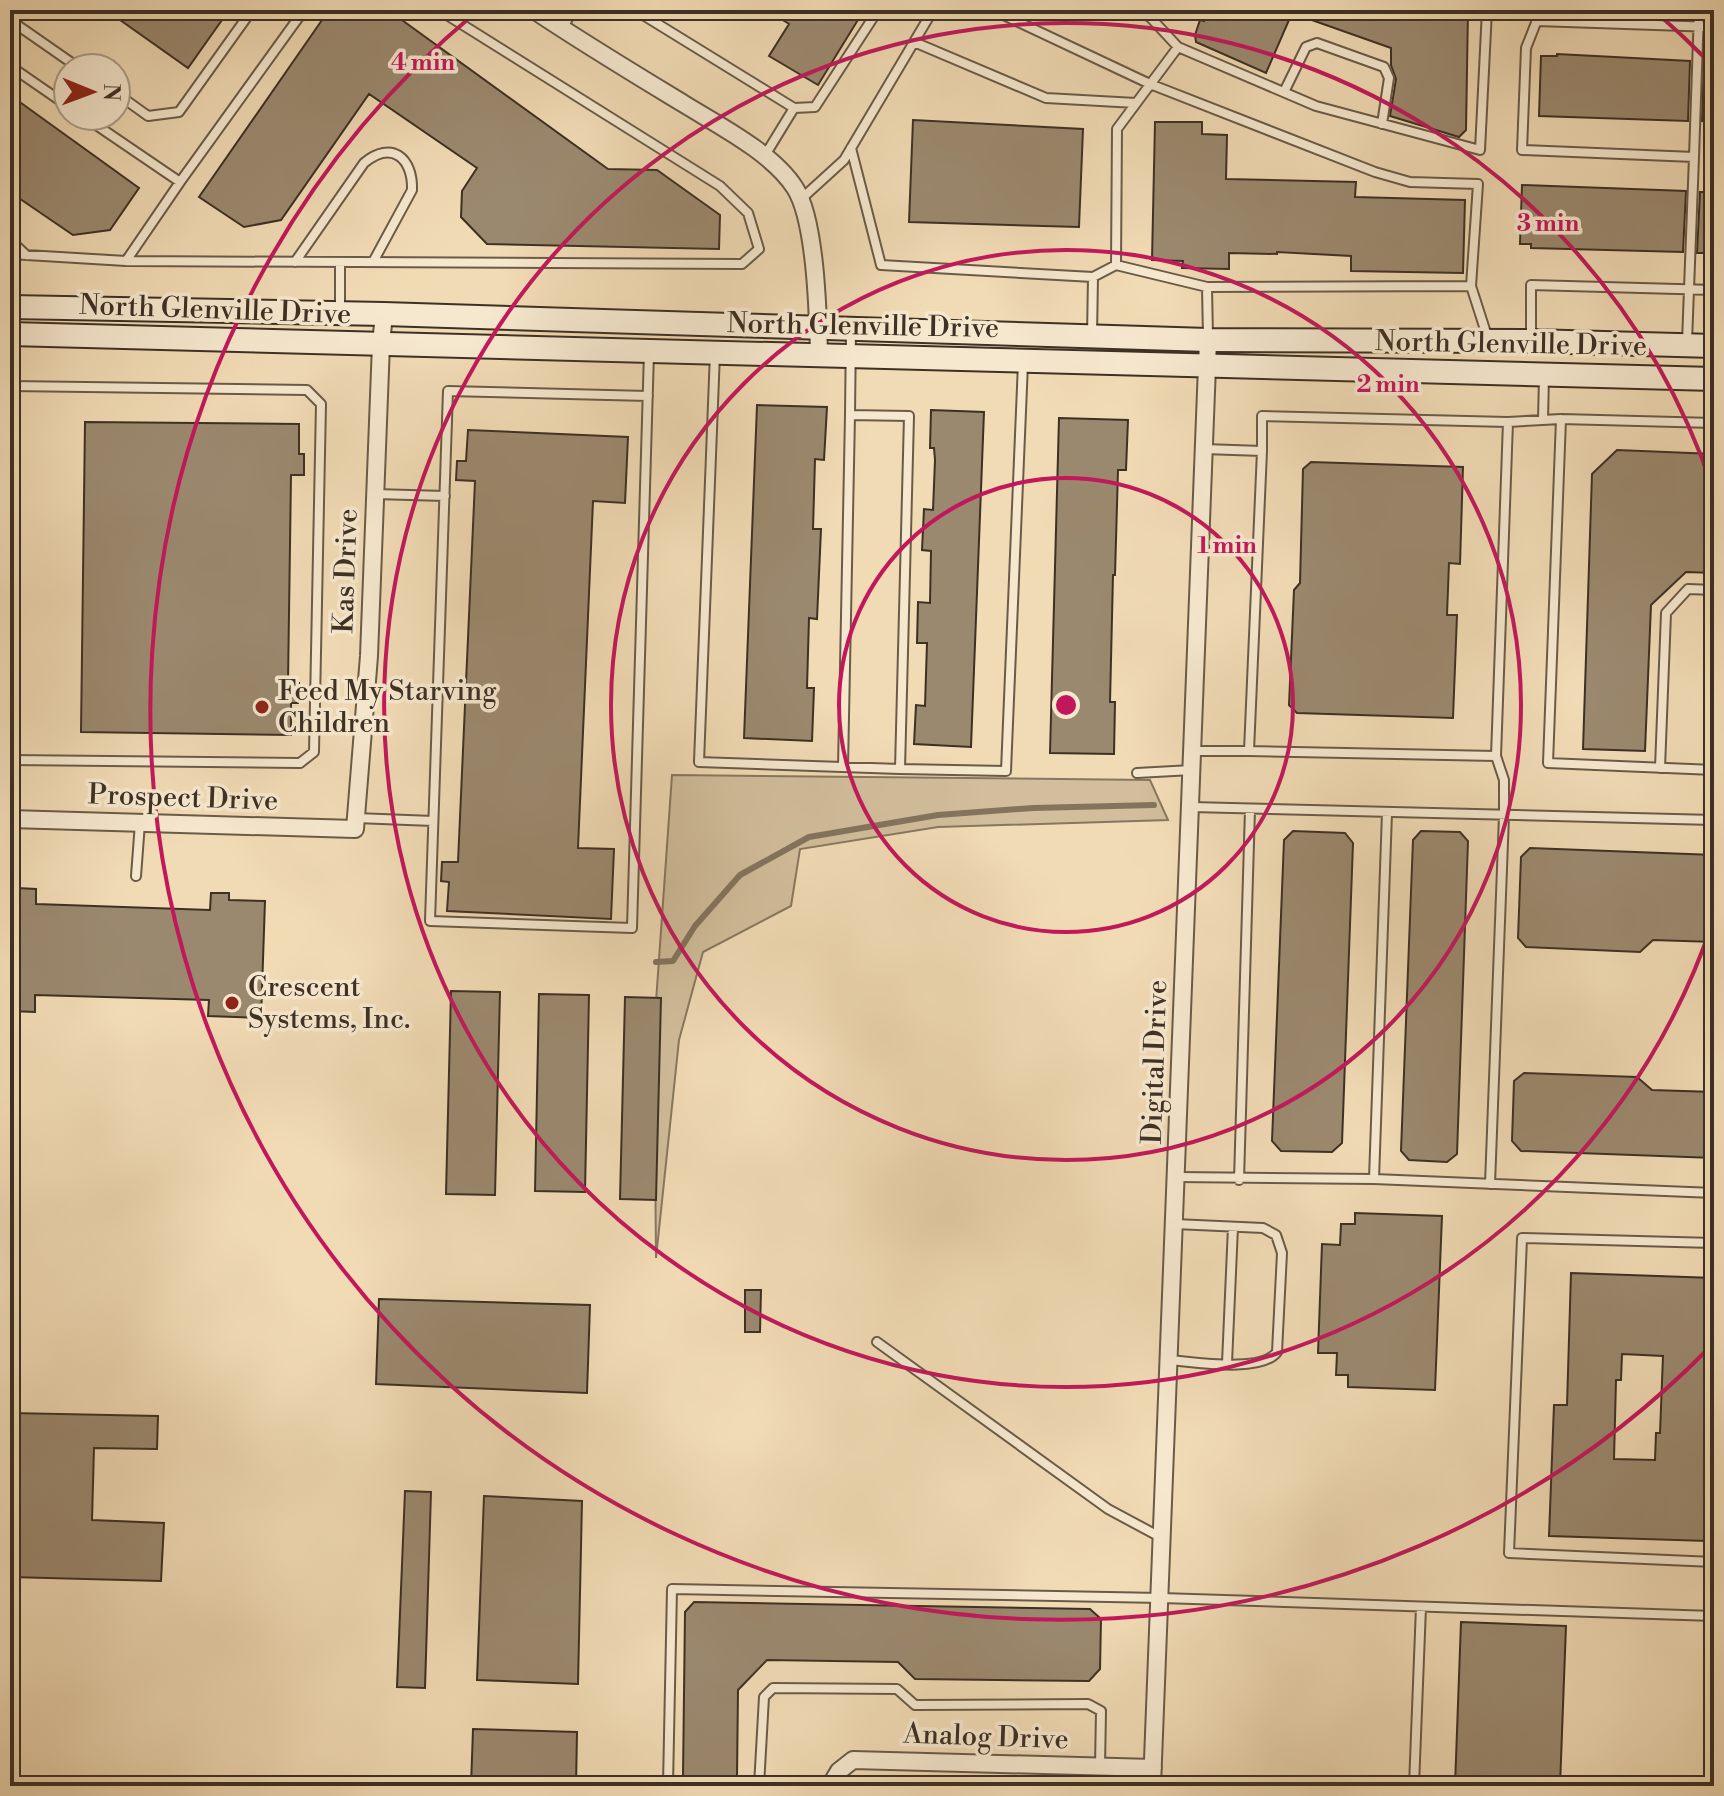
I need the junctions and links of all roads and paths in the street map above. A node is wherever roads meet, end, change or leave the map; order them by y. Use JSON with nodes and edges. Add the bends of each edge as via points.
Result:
{"nodes":[{"id":1,"x":252,"y":10,"type":"edge"},
{"id":2,"x":304,"y":10,"type":"edge"},
{"id":3,"x":439,"y":10,"type":"edge"},
{"id":4,"x":534,"y":10,"type":"edge"},
{"id":5,"x":573,"y":10,"type":"edge"},
{"id":6,"x":635,"y":10,"type":"edge"},
{"id":7,"x":878,"y":10,"type":"edge"},
{"id":8,"x":933,"y":10,"type":"edge"},
{"id":9,"x":993,"y":10,"type":"edge"},
{"id":10,"x":1138,"y":10,"type":"edge"},
{"id":11,"x":1487,"y":10,"type":"edge"},
{"id":12,"x":1541,"y":10,"type":"edge"},
{"id":13,"x":1699,"y":10,"type":"edge"},
{"id":14,"x":1152,"y":13,"type":"edge"},
{"id":15,"x":10,"y":20,"type":"edge"},
{"id":16,"x":1537,"y":21,"type":"junction"},
{"id":17,"x":1698,"y":27,"type":"junction"},
{"id":18,"x":1714,"y":27,"type":"edge"},
{"id":19,"x":562,"y":29,"type":"junction"},
{"id":20,"x":914,"y":42,"type":"junction"},
{"id":21,"x":1178,"y":47,"type":"junction"},
{"id":22,"x":56,"y":52,"type":"edge"},
{"id":23,"x":10,"y":66,"type":"edge"},
{"id":24,"x":1150,"y":84,"type":"junction"},
{"id":25,"x":1284,"y":92,"type":"junction"},
{"id":26,"x":52,"y":95,"type":"edge"},
{"id":27,"x":1136,"y":103,"type":"junction"},
{"id":28,"x":132,"y":104,"type":"edge"},
{"id":29,"x":794,"y":108,"type":"junction"},
{"id":30,"x":1382,"y":124,"type":"junction"},
{"id":31,"x":107,"y":132,"type":"edge"},
{"id":32,"x":851,"y":148,"type":"junction"},
{"id":33,"x":764,"y":157,"type":"junction"},
{"id":34,"x":1694,"y":157,"type":"junction"},
{"id":35,"x":180,"y":182,"type":"junction"},
{"id":36,"x":799,"y":201,"type":"junction"},
{"id":37,"x":10,"y":240,"type":"edge"},
{"id":38,"x":10,"y":254,"type":"edge"},
{"id":39,"x":27,"y":256,"type":"junction"},
{"id":40,"x":126,"y":261,"type":"junction"},
{"id":41,"x":295,"y":262,"type":"junction"},
{"id":42,"x":340,"y":262,"type":"junction"},
{"id":43,"x":373,"y":262,"type":"junction"},
{"id":44,"x":1116,"y":265,"type":"junction"},
{"id":45,"x":1093,"y":277,"type":"junction"},
{"id":46,"x":1471,"y":286,"type":"junction"},
{"id":47,"x":1207,"y":287,"type":"junction"},
{"id":48,"x":1689,"y":290,"type":"junction"},
{"id":49,"x":1714,"y":290,"type":"edge"},
{"id":50,"x":10,"y":307,"type":"edge"},
{"id":51,"x":340,"y":313,"type":"junction"},
{"id":52,"x":384,"y":314,"type":"junction"},
{"id":53,"x":819,"y":328,"type":"junction"},
{"id":54,"x":851,"y":329,"type":"junction"},
{"id":55,"x":10,"y":334,"type":"edge"},
{"id":56,"x":1092,"y":336,"type":"junction"},
{"id":57,"x":1208,"y":340,"type":"junction"},
{"id":58,"x":1488,"y":341,"type":"junction"},
{"id":59,"x":1531,"y":341,"type":"junction"},
{"id":60,"x":381,"y":344,"type":"junction"},
{"id":61,"x":1687,"y":346,"type":"junction"},
{"id":62,"x":1714,"y":346,"type":"edge"},
{"id":63,"x":650,"y":351,"type":"junction"},
{"id":64,"x":715,"y":353,"type":"junction"},
{"id":65,"x":819,"y":355,"type":"junction"},
{"id":66,"x":851,"y":356,"type":"junction"},
{"id":67,"x":1023,"y":361,"type":"junction"},
{"id":68,"x":1207,"y":365,"type":"junction"},
{"id":69,"x":1544,"y":375,"type":"junction"},
{"id":70,"x":1714,"y":379,"type":"edge"},
{"id":71,"x":10,"y":386,"type":"edge"},
{"id":72,"x":648,"y":396,"type":"junction"},
{"id":73,"x":850,"y":415,"type":"junction"},
{"id":74,"x":1561,"y":419,"type":"junction"},
{"id":75,"x":1543,"y":420,"type":"junction"},
{"id":76,"x":1508,"y":422,"type":"junction"},
{"id":77,"x":1714,"y":423,"type":"edge"},
{"id":78,"x":1204,"y":449,"type":"junction"},
{"id":79,"x":1262,"y":451,"type":"junction"},
{"id":80,"x":375,"y":494,"type":"junction"},
{"id":81,"x":445,"y":496,"type":"junction"},
{"id":82,"x":1714,"y":590,"type":"edge"},
{"id":83,"x":1193,"y":751,"type":"junction"},
{"id":84,"x":1249,"y":751,"type":"junction"},
{"id":85,"x":1496,"y":756,"type":"junction"},
{"id":86,"x":10,"y":760,"type":"edge"},
{"id":87,"x":843,"y":767,"type":"junction"},
{"id":88,"x":1660,"y":768,"type":"junction"},
{"id":89,"x":900,"y":769,"type":"junction"},
{"id":90,"x":1192,"y":770,"type":"junction"},
{"id":91,"x":1714,"y":770,"type":"edge"},
{"id":92,"x":1137,"y":773,"type":"dead end"},
{"id":93,"x":1191,"y":807,"type":"junction"},
{"id":94,"x":1250,"y":809,"type":"junction"},
{"id":95,"x":1387,"y":813,"type":"junction"},
{"id":96,"x":1504,"y":816,"type":"junction"},
{"id":97,"x":10,"y":819,"type":"edge"},
{"id":98,"x":1714,"y":820,"type":"edge"},
{"id":99,"x":433,"y":821,"type":"junction"},
{"id":100,"x":140,"y":823,"type":"junction"},
{"id":101,"x":355,"y":824,"type":"junction"},
{"id":102,"x":136,"y":876,"type":"dead end"},
{"id":103,"x":1177,"y":1177,"type":"junction"},
{"id":104,"x":1374,"y":1179,"type":"junction"},
{"id":105,"x":1239,"y":1180,"type":"junction"},
{"id":106,"x":1490,"y":1184,"type":"junction"},
{"id":107,"x":1714,"y":1193,"type":"edge"},
{"id":108,"x":1175,"y":1224,"type":"junction"},
{"id":109,"x":1233,"y":1227,"type":"junction"},
{"id":110,"x":1714,"y":1243,"type":"edge"},
{"id":111,"x":877,"y":1342,"type":"dead end"},
{"id":112,"x":1170,"y":1360,"type":"junction"},
{"id":113,"x":1227,"y":1363,"type":"junction"},
{"id":114,"x":1163,"y":1538,"type":"junction"},
{"id":115,"x":1714,"y":1562,"type":"edge"},
{"id":116,"x":1161,"y":1598,"type":"junction"},
{"id":117,"x":1421,"y":1607,"type":"junction"},
{"id":118,"x":1714,"y":1616,"type":"edge"},
{"id":119,"x":1100,"y":1767,"type":"junction"},
{"id":120,"x":1153,"y":1768,"type":"junction"},
{"id":121,"x":668,"y":1785,"type":"edge"},
{"id":122,"x":759,"y":1786,"type":"edge"},
{"id":123,"x":830,"y":1786,"type":"edge"},
{"id":124,"x":1152,"y":1786,"type":"edge"},
{"id":125,"x":1414,"y":1786,"type":"edge"}],
"edges":[{"from":1,"to":28,"type":"lane","via":[[179,112],[148,116]]},
{"from":2,"to":35,"type":"lane"},
{"from":3,"to":43,"type":"lane","via":[[720,186],[748,213],[759,249],[742,264]]},
{"from":4,"to":19,"type":"street"},
{"from":5,"to":19,"type":"lane"},
{"from":6,"to":29,"type":"lane"},
{"from":7,"to":29,"type":"lane","via":[[815,107]]},
{"from":8,"to":20,"type":"lane"},
{"from":9,"to":24,"type":"lane"},
{"from":10,"to":14,"type":"lane"},
{"from":11,"to":30,"type":"lane","via":[[1480,150]]},
{"from":12,"to":16,"type":"lane"},
{"from":13,"to":17,"type":"lane"},
{"from":14,"to":21,"type":"lane"},
{"from":15,"to":22,"type":"lane"},
{"from":16,"to":17,"type":"lane"},
{"from":16,"to":34,"type":"lane","via":[[1526,48],[1522,150]]},
{"from":17,"to":18,"type":"lane"},
{"from":17,"to":34,"type":"lane"},
{"from":19,"to":33,"type":"street"},
{"from":20,"to":27,"type":"lane","via":[[1046,98]]},
{"from":20,"to":32,"type":"lane"},
{"from":21,"to":24,"type":"lane"},
{"from":21,"to":25,"type":"lane"},
{"from":23,"to":26,"type":"lane"},
{"from":24,"to":27,"type":"lane"},
{"from":24,"to":46,"type":"lane","via":[[1375,172],[1410,182],[1478,184]]},
{"from":25,"to":30,"type":"lane"},
{"from":25,"to":30,"type":"lane","via":[[1306,47],[1317,43],[1384,67],[1389,78]]},
{"from":27,"to":44,"type":"lane","via":[[1117,129]]},
{"from":29,"to":33,"type":"lane"},
{"from":31,"to":35,"type":"lane"},
{"from":32,"to":36,"type":"lane"},
{"from":32,"to":45,"type":"lane","via":[[881,265]]},
{"from":33,"to":36,"type":"street","via":[[796,189]]},
{"from":34,"to":48,"type":"lane"},
{"from":35,"to":40,"type":"lane"},
{"from":36,"to":53,"type":"street","via":[[808,229]]},
{"from":37,"to":39,"type":"lane"},
{"from":38,"to":39,"type":"lane"},
{"from":39,"to":40,"type":"lane"},
{"from":40,"to":41,"type":"lane"},
{"from":41,"to":42,"type":"lane"},
{"from":41,"to":43,"type":"lane","via":[[364,163],[386,150],[406,166],[412,190]]},
{"from":42,"to":43,"type":"lane"},
{"from":42,"to":51,"type":"lane"},
{"from":44,"to":45,"type":"lane"},
{"from":44,"to":47,"type":"lane"},
{"from":45,"to":56,"type":"lane"},
{"from":46,"to":47,"type":"lane"},
{"from":46,"to":58,"type":"lane"},
{"from":47,"to":57,"type":"lane"},
{"from":48,"to":49,"type":"lane"},
{"from":48,"to":59,"type":"lane","via":[[1531,285]]},
{"from":48,"to":61,"type":"lane"},
{"from":50,"to":51,"type":"street","name":"North Glenville Drive"},
{"from":51,"to":52,"type":"street","name":"North Glenville Drive"},
{"from":52,"to":53,"type":"street","name":"North Glenville Drive"},
{"from":52,"to":60,"type":"street","name":"Kas Drive"},
{"from":53,"to":54,"type":"street","name":"North Glenville Drive"},
{"from":53,"to":65,"type":"street"},
{"from":54,"to":56,"type":"street","name":"North Glenville Drive"},
{"from":54,"to":66,"type":"lane"},
{"from":55,"to":60,"type":"street","name":"North Glenville Drive"},
{"from":56,"to":57,"type":"street","name":"North Glenville Drive"},
{"from":57,"to":58,"type":"street","name":"North Glenville Drive"},
{"from":57,"to":68,"type":"street","name":"Digital Drive"},
{"from":58,"to":59,"type":"street","name":"North Glenville Drive"},
{"from":59,"to":61,"type":"street","name":"North Glenville Drive"},
{"from":59,"to":69,"type":"street"},
{"from":60,"to":63,"type":"street","name":"North Glenville Drive"},
{"from":60,"to":80,"type":"street","name":"Kas Drive"},
{"from":61,"to":62,"type":"street","name":"North Glenville Drive"},
{"from":63,"to":64,"type":"street","name":"North Glenville Drive"},
{"from":63,"to":72,"type":"lane"},
{"from":64,"to":65,"type":"street","name":"North Glenville Drive"},
{"from":64,"to":87,"type":"lane","via":[[699,762]]},
{"from":65,"to":66,"type":"street","name":"North Glenville Drive"},
{"from":66,"to":67,"type":"street","name":"North Glenville Drive"},
{"from":66,"to":73,"type":"lane"},
{"from":67,"to":68,"type":"street","name":"North Glenville Drive"},
{"from":67,"to":89,"type":"lane","via":[[1006,771]]},
{"from":68,"to":69,"type":"street","name":"North Glenville Drive"},
{"from":68,"to":78,"type":"street","name":"Digital Drive"},
{"from":69,"to":70,"type":"street","name":"North Glenville Drive"},
{"from":69,"to":75,"type":"lane"},
{"from":71,"to":86,"type":"lane","via":[[307,390],[321,404],[314,752],[300,763]]},
{"from":72,"to":81,"type":"lane","via":[[448,391]]},
{"from":72,"to":99,"type":"lane","via":[[632,928],[430,921]]},
{"from":73,"to":87,"type":"lane"},
{"from":73,"to":89,"type":"lane","via":[[909,416]]},
{"from":74,"to":75,"type":"lane"},
{"from":74,"to":77,"type":"lane"},
{"from":74,"to":88,"type":"lane","via":[[1548,763]]},
{"from":75,"to":76,"type":"lane"},
{"from":76,"to":79,"type":"lane","via":[[1262,416]]},
{"from":76,"to":85,"type":"lane"},
{"from":78,"to":79,"type":"lane"},
{"from":78,"to":83,"type":"street","name":"Digital Drive"},
{"from":79,"to":84,"type":"lane"},
{"from":80,"to":81,"type":"lane"},
{"from":80,"to":101,"type":"street","name":"Kas Drive"},
{"from":81,"to":99,"type":"lane"},
{"from":82,"to":88,"type":"lane","via":[[1688,589],[1666,613]]},
{"from":83,"to":84,"type":"lane"},
{"from":83,"to":90,"type":"street","name":"Digital Drive"},
{"from":84,"to":85,"type":"lane"},
{"from":85,"to":96,"type":"lane","via":[[1504,780]]},
{"from":87,"to":89,"type":"lane"},
{"from":88,"to":91,"type":"lane"},
{"from":90,"to":92,"type":"lane"},
{"from":90,"to":93,"type":"street","name":"Digital Drive"},
{"from":93,"to":94,"type":"lane"},
{"from":93,"to":103,"type":"street","name":"Digital Drive"},
{"from":94,"to":95,"type":"lane"},
{"from":94,"to":105,"type":"lane"},
{"from":95,"to":96,"type":"lane"},
{"from":95,"to":104,"type":"lane"},
{"from":96,"to":98,"type":"lane"},
{"from":96,"to":106,"type":"lane"},
{"from":97,"to":100,"type":"street","name":"Prospect Drive"},
{"from":99,"to":101,"type":"lane"},
{"from":100,"to":101,"type":"street","name":"Prospect Drive"},
{"from":100,"to":102,"type":"lane"},
{"from":103,"to":105,"type":"lane"},
{"from":103,"to":108,"type":"street","name":"Digital Drive"},
{"from":104,"to":105,"type":"lane"},
{"from":104,"to":106,"type":"lane"},
{"from":106,"to":107,"type":"lane"},
{"from":108,"to":109,"type":"lane"},
{"from":108,"to":112,"type":"street","name":"Digital Drive"},
{"from":109,"to":113,"type":"lane"},
{"from":109,"to":113,"type":"lane","via":[[1271,1231],[1282,1253],[1277,1352],[1264,1363]]},
{"from":110,"to":115,"type":"lane","via":[[1522,1238],[1509,1553]]},
{"from":111,"to":114,"type":"lane","via":[[1108,1509]]},
{"from":112,"to":113,"type":"lane"},
{"from":112,"to":114,"type":"street","name":"Digital Drive"},
{"from":114,"to":116,"type":"street","name":"Digital Drive"},
{"from":116,"to":117,"type":"lane"},
{"from":116,"to":120,"type":"street","name":"Digital Drive"},
{"from":116,"to":121,"type":"lane","via":[[672,1589]]},
{"from":117,"to":118,"type":"lane"},
{"from":117,"to":125,"type":"lane"},
{"from":119,"to":120,"type":"street","name":"Analog Drive"},
{"from":119,"to":122,"type":"lane","via":[[1101,1711],[1088,1704],[915,1705],[897,1689],[773,1688],[764,1697]]},
{"from":119,"to":123,"type":"street","name":"Analog Drive","via":[[853,1760]]},
{"from":120,"to":124,"type":"street","name":"Digital Drive"}]}
